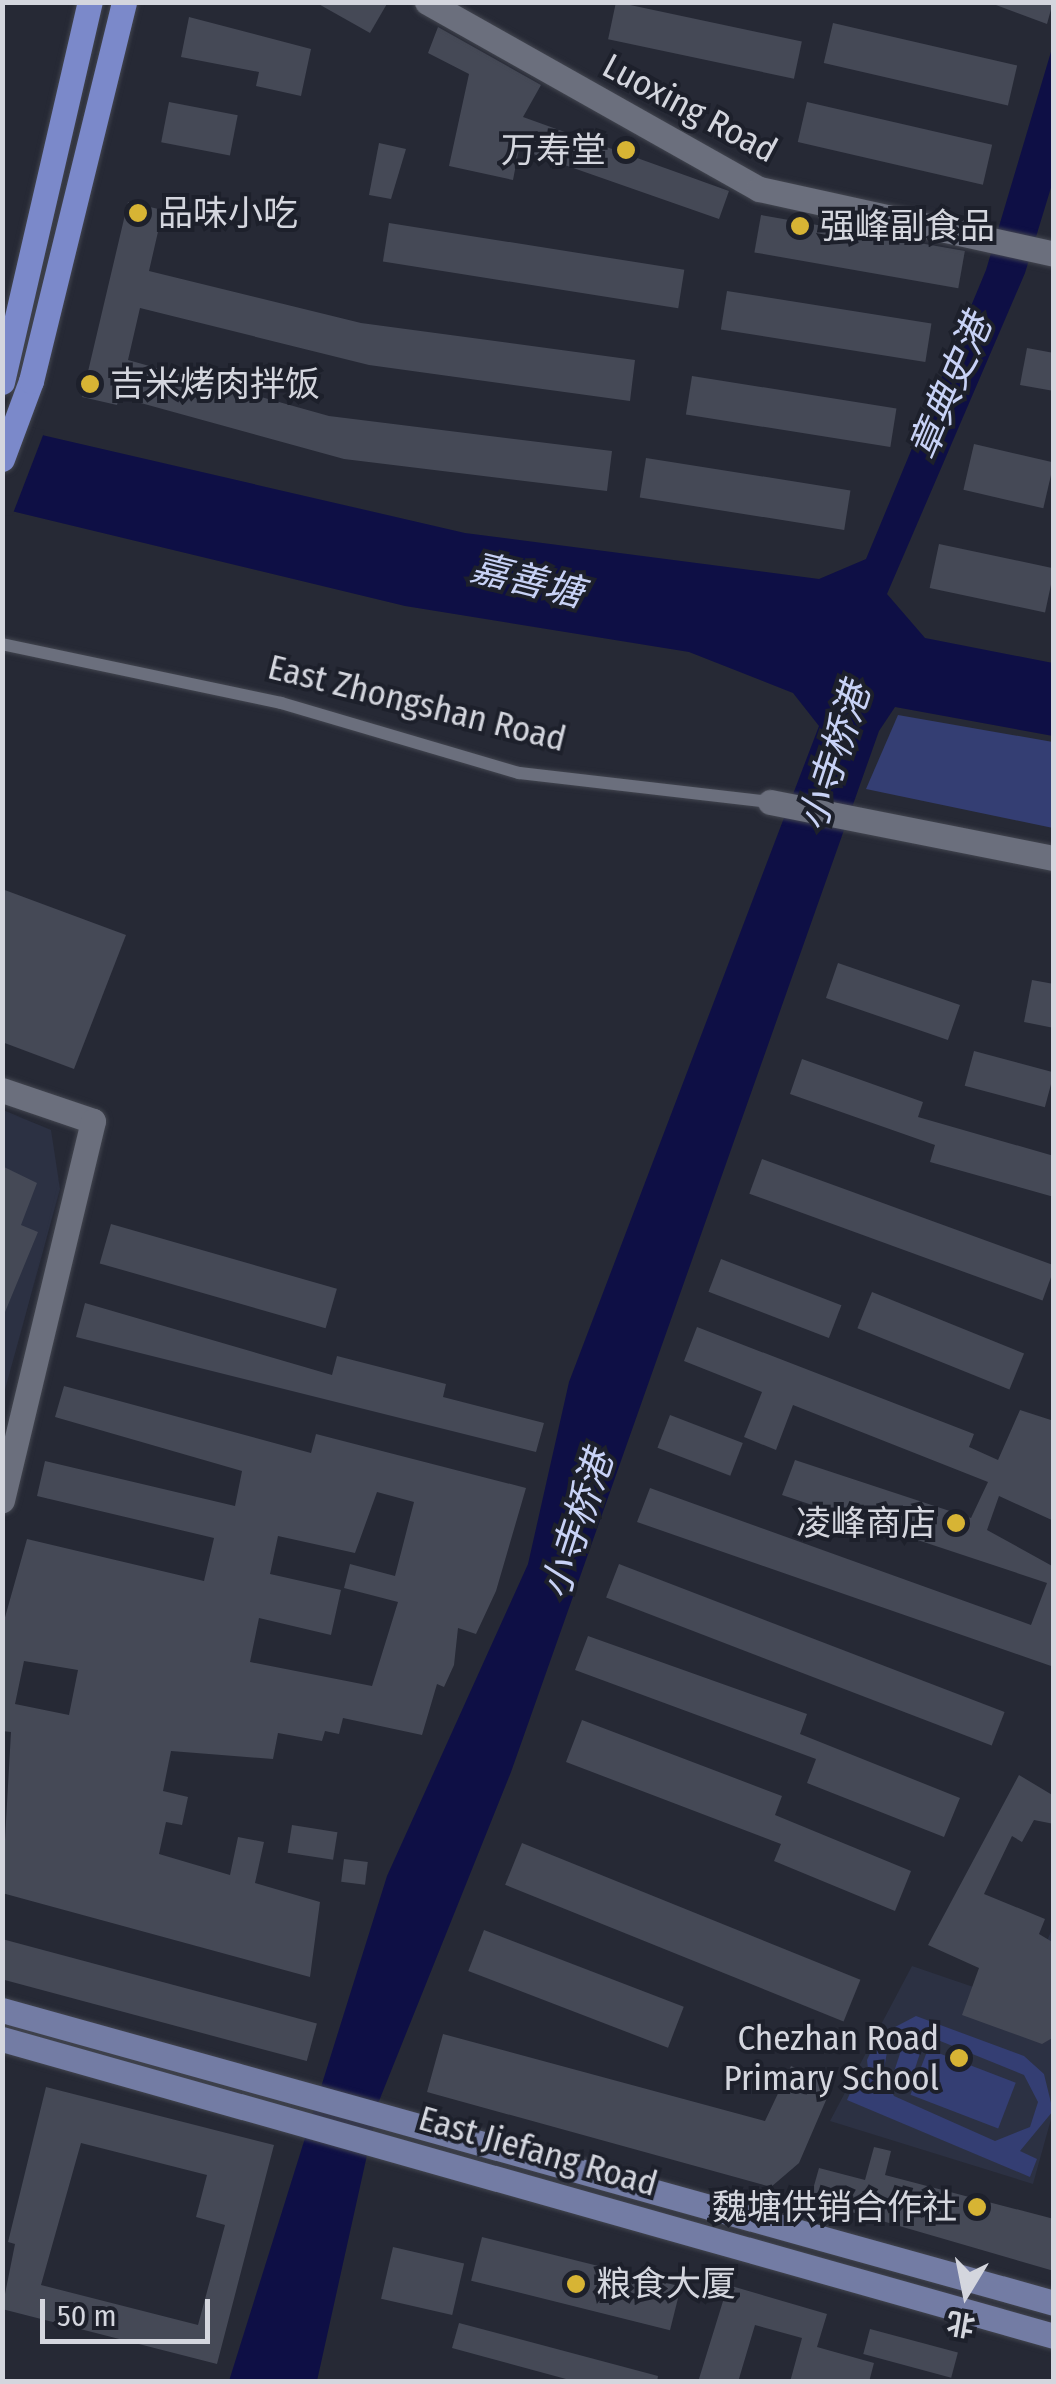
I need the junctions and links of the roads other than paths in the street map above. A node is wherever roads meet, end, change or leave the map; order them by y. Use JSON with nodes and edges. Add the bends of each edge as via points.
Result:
{"nodes":[{"id":1,"x":90,"y":2,"type":"edge"},
{"id":2,"x":124,"y":2,"type":"edge"},
{"id":3,"x":427,"y":2,"type":"edge"},
{"id":4,"x":1050,"y":253,"type":"edge"},
{"id":5,"x":13,"y":379,"type":"edge"},
{"id":6,"x":2,"y":459,"type":"edge"},
{"id":7,"x":2,"y":644,"type":"edge"},
{"id":8,"x":770,"y":802,"type":"joint"},
{"id":9,"x":1054,"y":858,"type":"edge"},
{"id":10,"x":2,"y":1090,"type":"edge"},
{"id":11,"x":2,"y":1500,"type":"edge"},
{"id":12,"x":2,"y":2010,"type":"edge"},
{"id":13,"x":2,"y":2039,"type":"edge"},
{"id":14,"x":1054,"y":2303,"type":"edge"},
{"id":15,"x":1054,"y":2336,"type":"edge"}],
"edges":[{"from":1,"to":5,"type":"main road"},
{"from":2,"to":5,"type":"main road"},
{"from":3,"to":4,"type":"street","name":"Luoxing Road","via":[[759,189]]},
{"from":5,"to":6,"type":"main road"},
{"from":7,"to":8,"type":"lane","name":"East Zhongshan Road","via":[[281,703],[519,773]]},
{"from":8,"to":9,"type":"street","name":"East Zhongshan Road"},
{"from":10,"to":11,"type":"street","via":[[93,1121]]},
{"from":12,"to":14,"type":"main road","name":"East Jiefang Road"},
{"from":13,"to":15,"type":"main road","name":"East Jiefang Road"}]}
